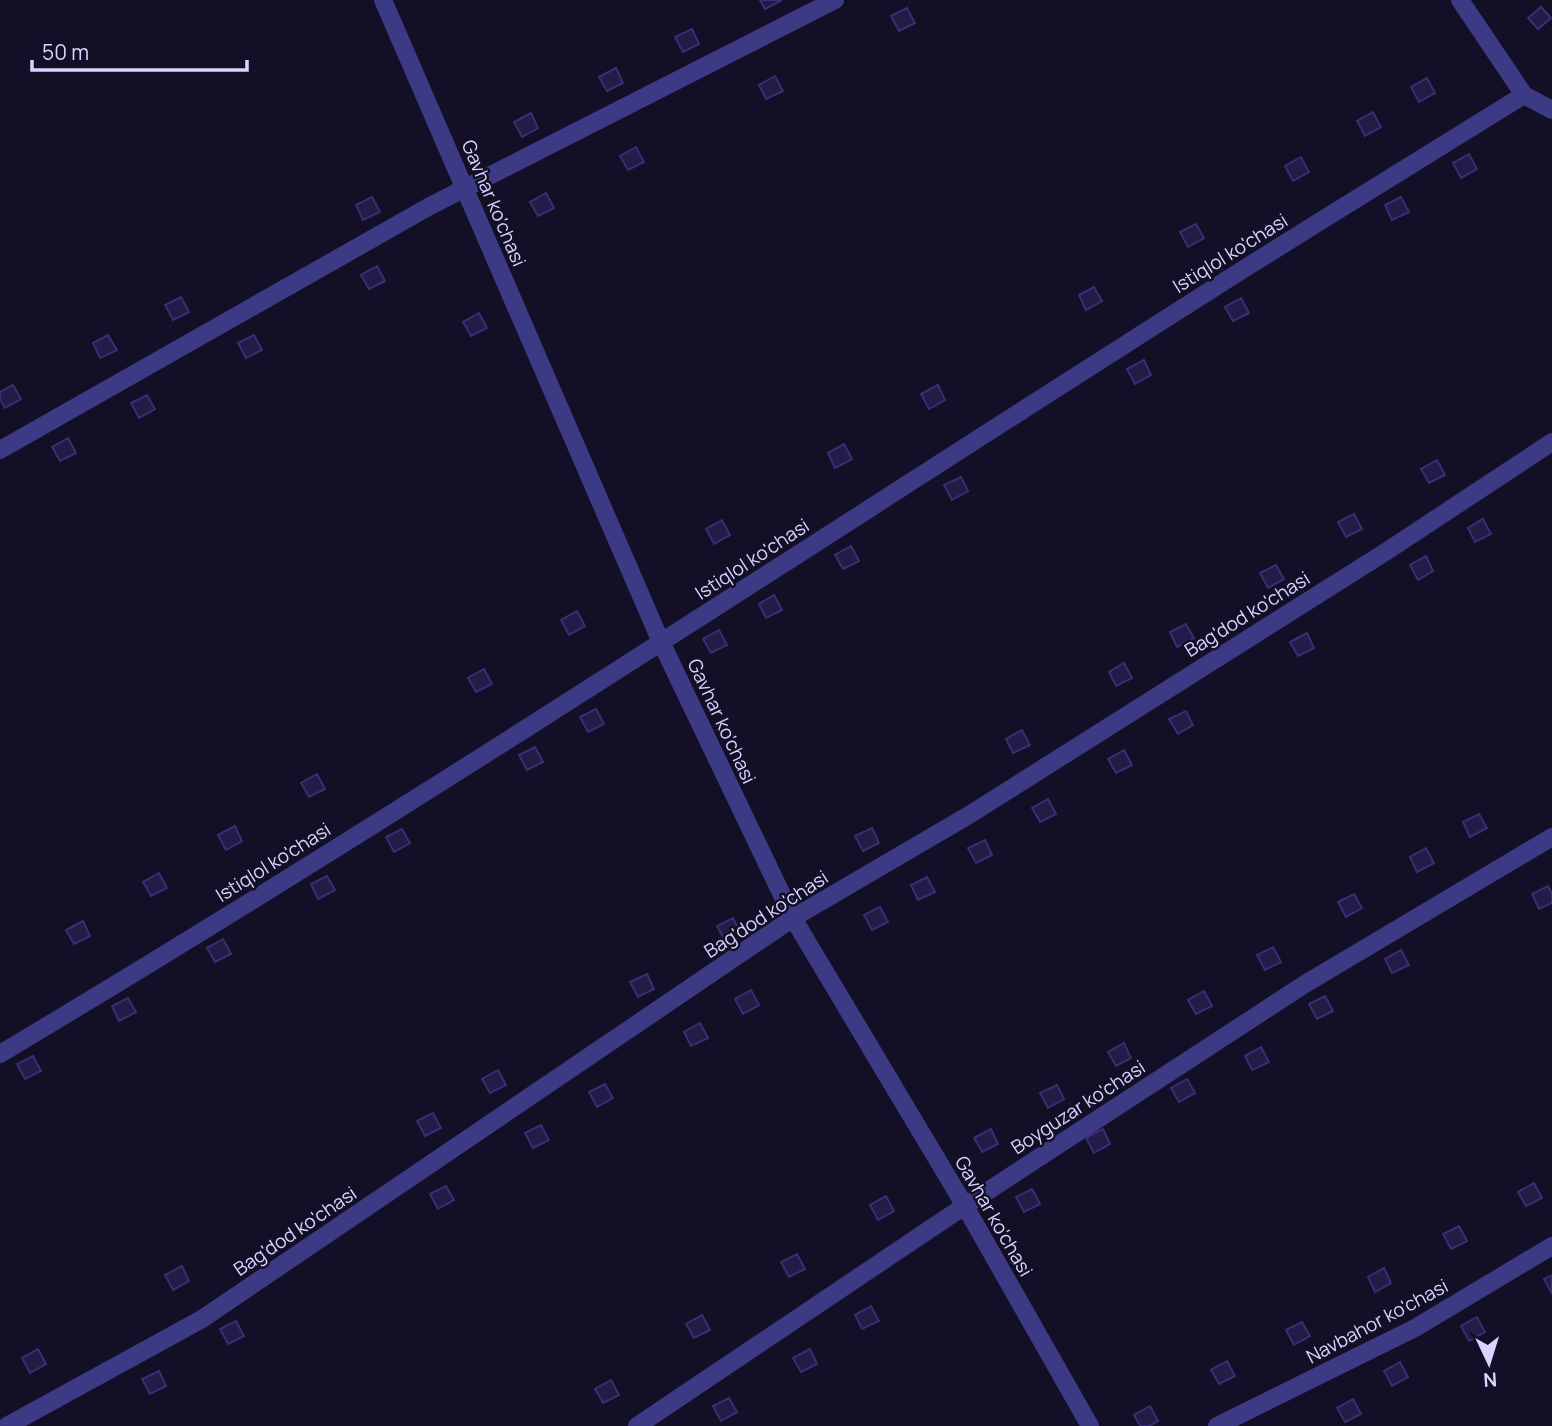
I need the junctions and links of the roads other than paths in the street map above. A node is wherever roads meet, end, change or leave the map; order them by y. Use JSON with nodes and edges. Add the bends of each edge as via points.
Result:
{"nodes":[{"id":1,"x":383,"y":0,"type":"edge"},
{"id":2,"x":835,"y":0,"type":"edge"},
{"id":3,"x":1460,"y":0,"type":"edge"},
{"id":4,"x":1524,"y":95,"type":"junction"},
{"id":5,"x":1552,"y":110,"type":"edge"},
{"id":6,"x":465,"y":187,"type":"junction"},
{"id":7,"x":1552,"y":443,"type":"edge"},
{"id":8,"x":0,"y":450,"type":"edge"},
{"id":9,"x":661,"y":642,"type":"junction"},
{"id":10,"x":1552,"y":837,"type":"edge"},
{"id":11,"x":793,"y":918,"type":"junction"},
{"id":12,"x":0,"y":1054,"type":"edge"},
{"id":13,"x":965,"y":1206,"type":"junction"},
{"id":14,"x":1552,"y":1246,"type":"edge"},
{"id":15,"x":7,"y":1426,"type":"edge"},
{"id":16,"x":637,"y":1426,"type":"edge"},
{"id":17,"x":1090,"y":1426,"type":"edge"},
{"id":18,"x":1217,"y":1426,"type":"edge"}],
"edges":[{"from":1,"to":6,"type":"street","name":"Gavhar ko'chasi"},
{"from":2,"to":6,"type":"street"},
{"from":3,"to":4,"type":"street"},
{"from":4,"to":5,"type":"street"},
{"from":4,"to":9,"type":"street","name":"Istiqlol ko'chasi"},
{"from":6,"to":8,"type":"street"},
{"from":6,"to":9,"type":"street","name":"Gavhar ko'chasi"},
{"from":7,"to":11,"type":"street","name":"Bag'dod ko'chasi","via":[[969,815]]},
{"from":9,"to":11,"type":"street","name":"Gavhar ko'chasi"},
{"from":9,"to":12,"type":"street","name":"Istiqlol ko'chasi"},
{"from":10,"to":13,"type":"street","name":"Boyguzar ko'chasi","via":[[1305,984]]},
{"from":11,"to":13,"type":"street","name":"Gavhar ko'chasi"},
{"from":11,"to":15,"type":"street","name":"Bag'dod ko'chasi","via":[[202,1320]]},
{"from":13,"to":16,"type":"street","name":"Boyguzar ko'chasi"},
{"from":13,"to":17,"type":"street","name":"Gavhar ko'chasi"},
{"from":14,"to":18,"type":"street","name":"Navbahor ko'chasi","via":[[1415,1328]]}]}
